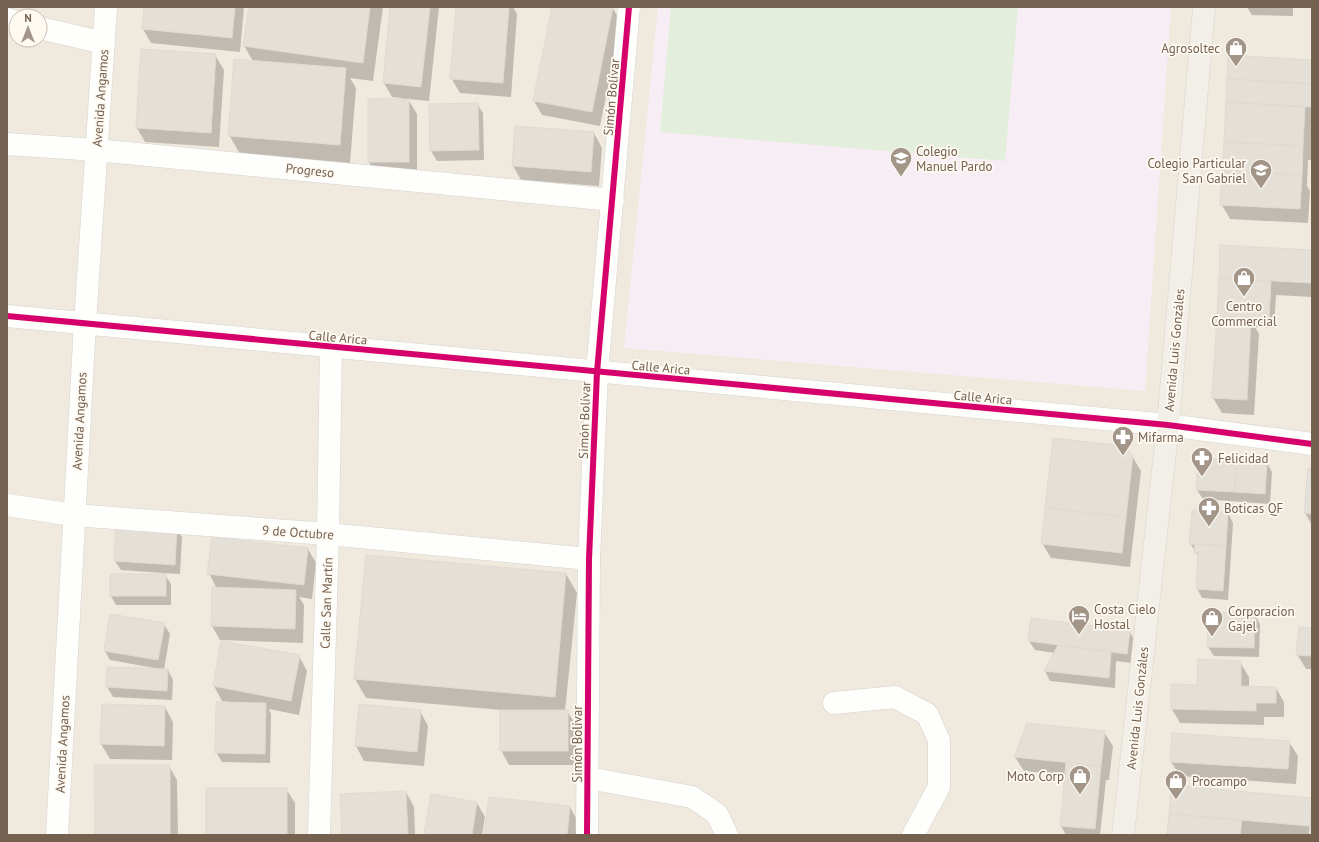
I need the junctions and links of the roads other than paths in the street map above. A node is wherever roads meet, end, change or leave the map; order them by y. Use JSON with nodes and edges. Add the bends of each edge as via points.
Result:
{"nodes":[{"id":1,"x":106,"y":7,"type":"edge"},
{"id":2,"x":630,"y":7,"type":"edge"},
{"id":3,"x":1204,"y":7,"type":"edge"},
{"id":4,"x":48,"y":30,"type":"edge"},
{"id":5,"x":104,"y":43,"type":"junction"},
{"id":6,"x":7,"y":144,"type":"edge"},
{"id":7,"x":96,"y":150,"type":"junction"},
{"id":8,"x":613,"y":200,"type":"junction"},
{"id":9,"x":7,"y":316,"type":"edge"},
{"id":10,"x":85,"y":323,"type":"junction"},
{"id":11,"x":331,"y":347,"type":"junction"},
{"id":12,"x":597,"y":372,"type":"junction"},
{"id":13,"x":1168,"y":425,"type":"junction"},
{"id":14,"x":1312,"y":444,"type":"edge"},
{"id":15,"x":7,"y":505,"type":"edge"},
{"id":16,"x":74,"y":515,"type":"junction"},
{"id":17,"x":328,"y":534,"type":"junction"},
{"id":18,"x":589,"y":559,"type":"junction"},
{"id":19,"x":834,"y":702,"type":"dead end"},
{"id":20,"x":588,"y":778,"type":"junction"},
{"id":21,"x":1124,"y":834,"type":"edge"},
{"id":22,"x":57,"y":835,"type":"edge"},
{"id":23,"x":319,"y":835,"type":"edge"},
{"id":24,"x":587,"y":835,"type":"edge"},
{"id":25,"x":727,"y":835,"type":"edge"},
{"id":26,"x":913,"y":835,"type":"edge"}],
"edges":[{"from":1,"to":5,"type":"street","name":"Avenida Angamos"},
{"from":2,"to":8,"type":"street","name":"Simón Bolívar"},
{"from":3,"to":13,"type":"main road","name":"Avenida Luis Gonzáles"},
{"from":4,"to":5,"type":"street"},
{"from":5,"to":7,"type":"street","name":"Avenida Angamos"},
{"from":6,"to":7,"type":"street","name":"Progreso"},
{"from":7,"to":8,"type":"street","name":"Progreso"},
{"from":7,"to":10,"type":"street","name":"Avenida Angamos"},
{"from":8,"to":12,"type":"street","name":"Simón Bolívar"},
{"from":9,"to":10,"type":"street","name":"Calle Arica"},
{"from":10,"to":11,"type":"street","name":"Calle Arica"},
{"from":10,"to":16,"type":"street","name":"Avenida Angamos"},
{"from":11,"to":12,"type":"street","name":"Calle Arica"},
{"from":11,"to":17,"type":"street","name":"Calle San Martín"},
{"from":12,"to":13,"type":"street","name":"Calle Arica"},
{"from":12,"to":18,"type":"street","name":"Simón Bolívar"},
{"from":13,"to":14,"type":"street","name":"Calle Arica"},
{"from":13,"to":21,"type":"main road","name":"Avenida Luis Gonzáles"},
{"from":15,"to":16,"type":"street","name":"9 de Octubre"},
{"from":16,"to":17,"type":"street","name":"9 de Octubre"},
{"from":16,"to":22,"type":"street","name":"Avenida Angamos"},
{"from":17,"to":18,"type":"street","name":"9 de Octubre"},
{"from":17,"to":23,"type":"street","name":"Calle San Martín"},
{"from":18,"to":20,"type":"street","name":"Simón Bolívar"},
{"from":19,"to":26,"type":"street","via":[[895,697],[927,714],[940,740],[939,787]]},
{"from":20,"to":24,"type":"street","name":"Simón Bolívar"},
{"from":20,"to":25,"type":"street","via":[[692,797],[717,814]]}]}
